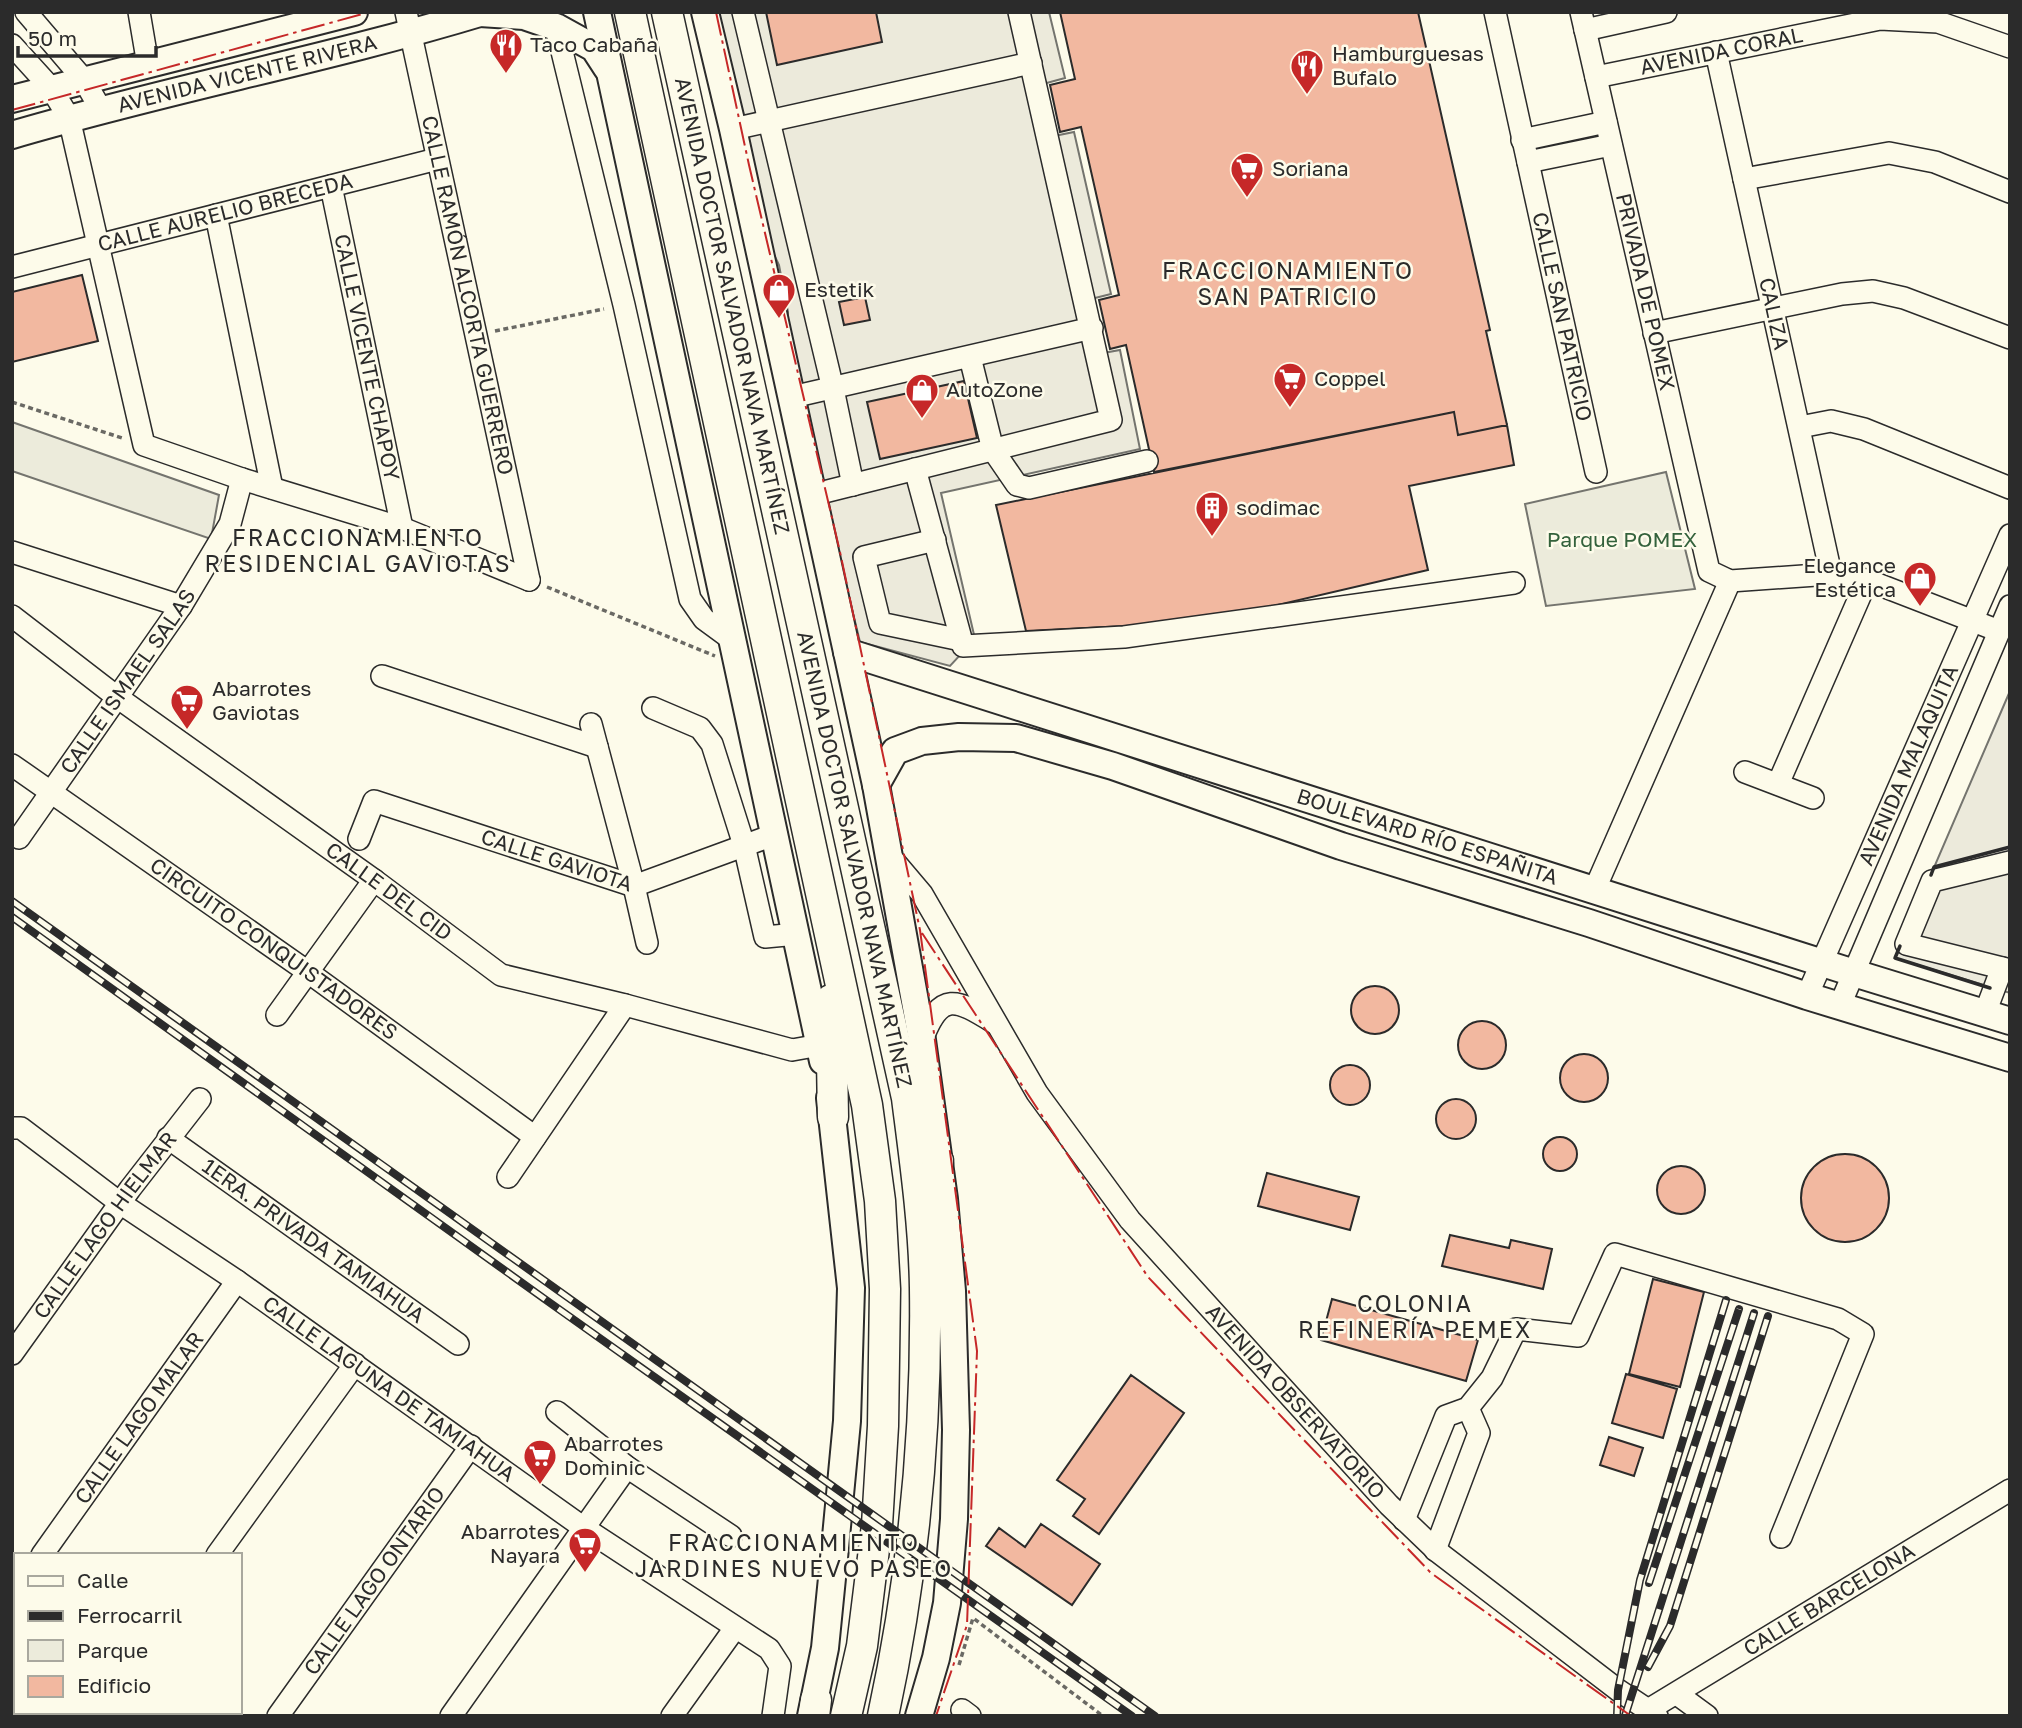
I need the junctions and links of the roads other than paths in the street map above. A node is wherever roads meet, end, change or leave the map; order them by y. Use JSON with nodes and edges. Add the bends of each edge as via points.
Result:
{"nodes":[{"id":1,"x":26,"y":12,"type":"edge"},
{"id":2,"x":139,"y":12,"type":"edge"},
{"id":3,"x":354,"y":12,"type":"edge"},
{"id":4,"x":597,"y":12,"type":"edge"},
{"id":5,"x":630,"y":12,"type":"edge"},
{"id":6,"x":667,"y":12,"type":"edge"},
{"id":7,"x":705,"y":12,"type":"edge"},
{"id":8,"x":743,"y":12,"type":"edge"},
{"id":9,"x":1019,"y":12,"type":"edge"},
{"id":10,"x":1495,"y":12,"type":"edge"},
{"id":11,"x":1667,"y":12,"type":"edge"},
{"id":12,"x":482,"y":13,"type":"edge"},
{"id":13,"x":1830,"y":20,"type":"edge"},
{"id":14,"x":1583,"y":21,"type":"edge"},
{"id":15,"x":408,"y":23,"type":"edge"},
{"id":16,"x":556,"y":27,"type":"junction"},
{"id":17,"x":49,"y":38,"type":"junction"},
{"id":18,"x":2010,"y":47,"type":"edge"},
{"id":19,"x":18,"y":51,"type":"edge"},
{"id":20,"x":1716,"y":52,"type":"junction"},
{"id":21,"x":1031,"y":62,"type":"junction"},
{"id":22,"x":148,"y":65,"type":"junction"},
{"id":23,"x":610,"y":72,"type":"junction"},
{"id":24,"x":1596,"y":77,"type":"junction"},
{"id":25,"x":85,"y":80,"type":"junction"},
{"id":26,"x":51,"y":88,"type":"junction"},
{"id":27,"x":12,"y":99,"type":"edge"},
{"id":28,"x":101,"y":110,"type":"junction"},
{"id":29,"x":69,"y":118,"type":"junction"},
{"id":30,"x":768,"y":120,"type":"junction"},
{"id":31,"x":1606,"y":122,"type":"junction"},
{"id":32,"x":733,"y":129,"type":"junction"},
{"id":33,"x":12,"y":135,"type":"edge"},
{"id":34,"x":1522,"y":139,"type":"junction"},
{"id":35,"x":1611,"y":145,"type":"junction"},
{"id":36,"x":438,"y":159,"type":"junction"},
{"id":37,"x":1528,"y":162,"type":"junction"},
{"id":38,"x":1744,"y":179,"type":"junction"},
{"id":39,"x":331,"y":186,"type":"junction"},
{"id":40,"x":2010,"y":192,"type":"edge"},
{"id":41,"x":216,"y":215,"type":"junction"},
{"id":42,"x":99,"y":244,"type":"junction"},
{"id":43,"x":12,"y":267,"type":"edge"},
{"id":44,"x":1774,"y":308,"type":"junction"},
{"id":45,"x":1092,"y":328,"type":"junction"},
{"id":46,"x":1654,"y":333,"type":"junction"},
{"id":47,"x":2010,"y":338,"type":"edge"},
{"id":48,"x":970,"y":357,"type":"junction"},
{"id":49,"x":833,"y":389,"type":"junction"},
{"id":50,"x":792,"y":397,"type":"junction"},
{"id":51,"x":1800,"y":428,"type":"junction"},
{"id":52,"x":993,"y":450,"type":"junction"},
{"id":53,"x":1147,"y":461,"type":"dead end"},
{"id":54,"x":915,"y":469,"type":"junction"},
{"id":55,"x":1596,"y":472,"type":"dead end"},
{"id":56,"x":241,"y":483,"type":"junction"},
{"id":57,"x":853,"y":485,"type":"junction"},
{"id":58,"x":272,"y":488,"type":"junction"},
{"id":59,"x":2010,"y":488,"type":"edge"},
{"id":60,"x":812,"y":495,"type":"junction"},
{"id":61,"x":402,"y":528,"type":"junction"},
{"id":62,"x":2010,"y":535,"type":"edge"},
{"id":63,"x":935,"y":540,"type":"junction"},
{"id":64,"x":12,"y":552,"type":"edge"},
{"id":65,"x":1831,"y":574,"type":"junction"},
{"id":66,"x":1867,"y":580,"type":"junction"},
{"id":67,"x":1730,"y":581,"type":"junction"},
{"id":68,"x":1514,"y":583,"type":"dead end"},
{"id":69,"x":181,"y":606,"type":"junction"},
{"id":70,"x":2010,"y":606,"type":"edge"},
{"id":71,"x":12,"y":615,"type":"edge"},
{"id":72,"x":1972,"y":621,"type":"junction"},
{"id":73,"x":1998,"y":631,"type":"junction"},
{"id":74,"x":961,"y":640,"type":"junction"},
{"id":75,"x":847,"y":652,"type":"junction"},
{"id":76,"x":736,"y":654,"type":"junction"},
{"id":77,"x":382,"y":676,"type":"dead end"},
{"id":78,"x":117,"y":696,"type":"junction"},
{"id":79,"x":653,"y":708,"type":"dead end"},
{"id":80,"x":591,"y":724,"type":"dead end"},
{"id":81,"x":597,"y":747,"type":"junction"},
{"id":82,"x":12,"y":765,"type":"edge"},
{"id":83,"x":1745,"y":772,"type":"dead end"},
{"id":84,"x":1778,"y":784,"type":"junction"},
{"id":85,"x":876,"y":785,"type":"junction"},
{"id":86,"x":51,"y":792,"type":"junction"},
{"id":87,"x":1813,"y":798,"type":"dead end"},
{"id":88,"x":776,"y":834,"type":"junction"},
{"id":89,"x":19,"y":838,"type":"dead end"},
{"id":90,"x":359,"y":839,"type":"dead end"},
{"id":91,"x":744,"y":845,"type":"junction"},
{"id":92,"x":889,"y":855,"type":"junction"},
{"id":93,"x":2010,"y":862,"type":"edge"},
{"id":94,"x":374,"y":880,"type":"junction"},
{"id":95,"x":634,"y":886,"type":"junction"},
{"id":96,"x":1594,"y":891,"type":"junction"},
{"id":97,"x":829,"y":930,"type":"junction"},
{"id":98,"x":797,"y":934,"type":"junction"},
{"id":99,"x":646,"y":943,"type":"dead end"},
{"id":100,"x":1822,"y":963,"type":"junction"},
{"id":101,"x":2006,"y":969,"type":"edge"},
{"id":102,"x":308,"y":972,"type":"junction"},
{"id":103,"x":1854,"y":973,"type":"junction"},
{"id":104,"x":1807,"y":996,"type":"junction"},
{"id":105,"x":625,"y":1005,"type":"junction"},
{"id":106,"x":1840,"y":1006,"type":"junction"},
{"id":107,"x":277,"y":1014,"type":"dead end"},
{"id":108,"x":1997,"y":1017,"type":"edge"},
{"id":109,"x":999,"y":1025,"type":"junction"},
{"id":110,"x":922,"y":1040,"type":"junction"},
{"id":111,"x":820,"y":1045,"type":"junction"},
{"id":112,"x":2010,"y":1058,"type":"edge"},
{"id":113,"x":200,"y":1099,"type":"dead end"},
{"id":114,"x":833,"y":1117,"type":"junction"},
{"id":115,"x":12,"y":1128,"type":"edge"},
{"id":116,"x":535,"y":1137,"type":"junction"},
{"id":117,"x":168,"y":1138,"type":"junction"},
{"id":118,"x":938,"y":1161,"type":"junction"},
{"id":119,"x":508,"y":1177,"type":"dead end"},
{"id":120,"x":120,"y":1203,"type":"junction"},
{"id":121,"x":237,"y":1281,"type":"junction"},
{"id":122,"x":925,"y":1287,"type":"junction"},
{"id":123,"x":458,"y":1344,"type":"dead end"},
{"id":124,"x":12,"y":1354,"type":"edge"},
{"id":125,"x":355,"y":1364,"type":"junction"},
{"id":126,"x":1468,"y":1408,"type":"junction"},
{"id":127,"x":557,"y":1412,"type":"dead end"},
{"id":128,"x":471,"y":1446,"type":"junction"},
{"id":129,"x":626,"y":1467,"type":"junction"},
{"id":130,"x":2010,"y":1490,"type":"edge"},
{"id":131,"x":1404,"y":1520,"type":"junction"},
{"id":132,"x":584,"y":1528,"type":"junction"},
{"id":133,"x":731,"y":1536,"type":"dead end"},
{"id":134,"x":1780,"y":1537,"type":"dead end"},
{"id":135,"x":1436,"y":1550,"type":"junction"},
{"id":136,"x":43,"y":1553,"type":"edge"},
{"id":137,"x":217,"y":1553,"type":"edge"},
{"id":138,"x":735,"y":1628,"type":"junction"},
{"id":139,"x":1677,"y":1694,"type":"junction"},
{"id":140,"x":814,"y":1711,"type":"edge"},
{"id":141,"x":1652,"y":1713,"type":"edge"},
{"id":142,"x":278,"y":1716,"type":"edge"},
{"id":143,"x":451,"y":1716,"type":"edge"},
{"id":144,"x":672,"y":1716,"type":"edge"},
{"id":145,"x":773,"y":1716,"type":"edge"},
{"id":146,"x":846,"y":1716,"type":"edge"},
{"id":147,"x":883,"y":1716,"type":"edge"},
{"id":148,"x":919,"y":1716,"type":"edge"},
{"id":149,"x":1707,"y":1716,"type":"edge"}],
"edges":[{"from":1,"to":17,"type":"street"},
{"from":2,"to":22,"type":"street"},
{"from":3,"to":22,"type":"main road","name":"AVENIDA VICENTE RIVERA"},
{"from":4,"to":23,"type":"main road"},
{"from":5,"to":97,"type":"highway","name":"AVENIDA DOCTOR SALVADOR NAVA MARTÍNEZ"},
{"from":6,"to":122,"type":"highway","name":"AVENIDA DOCTOR SALVADOR NAVA MARTÍNEZ","via":[[906,1098],[920,1196]]},
{"from":7,"to":32,"type":"main road","name":"AVENIDA DOCTOR SALVADOR NAVA MARTÍNEZ"},
{"from":8,"to":30,"type":"street"},
{"from":9,"to":21,"type":"street"},
{"from":10,"to":34,"type":"street","name":"CALLE SAN PATRICIO"},
{"from":11,"to":14,"type":"street"},
{"from":12,"to":15,"type":"main road","name":"AVENIDA VICENTE RIVERA"},
{"from":12,"to":16,"type":"main road","name":"AVENIDA VICENTE RIVERA","via":[[524,16]]},
{"from":13,"to":18,"type":"street","name":"AVENIDA CORAL","via":[[1938,22]]},
{"from":13,"to":20,"type":"street","name":"AVENIDA CORAL"},
{"from":14,"to":24,"type":"street","name":"PRIVADA DE POMEX"},
{"from":15,"to":28,"type":"main road","name":"AVENIDA VICENTE RIVERA"},
{"from":15,"to":36,"type":"street","name":"CALLE RAMÓN ALCORTA GUERRERO"},
{"from":16,"to":23,"type":"main road","name":"AVENIDA VICENTE RIVERA","via":[[594,48]]},
{"from":16,"to":76,"type":"street","via":[[690,598]]},
{"from":17,"to":19,"type":"street","via":[[48,51],[37,60]]},
{"from":17,"to":25,"type":"street"},
{"from":19,"to":26,"type":"street"},
{"from":20,"to":24,"type":"street","name":"AVENIDA CORAL"},
{"from":20,"to":38,"type":"street","name":"CALIZA"},
{"from":21,"to":30,"type":"street"},
{"from":21,"to":45,"type":"street"},
{"from":22,"to":25,"type":"main road","name":"AVENIDA VICENTE RIVERA"},
{"from":23,"to":76,"type":"main road"},
{"from":24,"to":31,"type":"street","name":"PRIVADA DE POMEX"},
{"from":25,"to":26,"type":"main road","name":"AVENIDA VICENTE RIVERA"},
{"from":25,"to":28,"type":"street"},
{"from":26,"to":27,"type":"main road","name":"AVENIDA VICENTE RIVERA"},
{"from":26,"to":29,"type":"street"},
{"from":28,"to":29,"type":"main road","name":"AVENIDA VICENTE RIVERA"},
{"from":29,"to":33,"type":"main road","name":"AVENIDA VICENTE RIVERA"},
{"from":29,"to":42,"type":"street"},
{"from":30,"to":32,"type":"street"},
{"from":30,"to":49,"type":"street"},
{"from":31,"to":34,"type":"street"},
{"from":31,"to":35,"type":"street","name":"PRIVADA DE POMEX"},
{"from":32,"to":50,"type":"main road","name":"AVENIDA DOCTOR SALVADOR NAVA MARTÍNEZ"},
{"from":34,"to":37,"type":"street","name":"CALLE SAN PATRICIO"},
{"from":35,"to":37,"type":"street"},
{"from":35,"to":46,"type":"street","name":"PRIVADA DE POMEX"},
{"from":36,"to":39,"type":"street","name":"CALLE AURELIO BRECEDA"},
{"from":36,"to":61,"type":"street","name":"CALLE RAMÓN ALCORTA GUERRERO","via":[[529,580]]},
{"from":37,"to":55,"type":"street","name":"CALLE SAN PATRICIO"},
{"from":38,"to":40,"type":"street","via":[[1889,153],[1935,162]]},
{"from":38,"to":44,"type":"street","name":"CALIZA"},
{"from":39,"to":41,"type":"street","name":"CALLE AURELIO BRECEDA"},
{"from":39,"to":61,"type":"street","name":"CALLE VICENTE CHAPOY"},
{"from":41,"to":42,"type":"street","name":"CALLE AURELIO BRECEDA"},
{"from":41,"to":58,"type":"street"},
{"from":42,"to":43,"type":"street","name":"CALLE AURELIO BRECEDA"},
{"from":42,"to":56,"type":"street","via":[[144,445]]},
{"from":44,"to":46,"type":"street"},
{"from":44,"to":47,"type":"street","via":[[1873,291]]},
{"from":44,"to":51,"type":"street","name":"CALIZA"},
{"from":45,"to":48,"type":"street"},
{"from":45,"to":52,"type":"street","via":[[1111,420]]},
{"from":46,"to":67,"type":"street","name":"PRIVADA DE POMEX","via":[[1709,571]]},
{"from":48,"to":49,"type":"street"},
{"from":48,"to":52,"type":"street"},
{"from":49,"to":50,"type":"street"},
{"from":49,"to":57,"type":"street"},
{"from":50,"to":60,"type":"main road","name":"AVENIDA DOCTOR SALVADOR NAVA MARTÍNEZ"},
{"from":51,"to":59,"type":"street","via":[[1831,421],[1864,429]]},
{"from":51,"to":65,"type":"street","name":"CALIZA"},
{"from":52,"to":53,"type":"street","via":[[1017,485],[1029,488]]},
{"from":52,"to":54,"type":"street"},
{"from":54,"to":57,"type":"street"},
{"from":54,"to":63,"type":"street"},
{"from":56,"to":58,"type":"street"},
{"from":56,"to":69,"type":"street","name":"CALLE ISMAEL SALAS","via":[[230,524]]},
{"from":57,"to":60,"type":"street"},
{"from":58,"to":61,"type":"street"},
{"from":60,"to":75,"type":"main road","name":"AVENIDA DOCTOR SALVADOR NAVA MARTÍNEZ"},
{"from":62,"to":72,"type":"street","name":"AVENIDA MALAQUITA"},
{"from":63,"to":74,"type":"street"},
{"from":63,"to":74,"type":"street","via":[[864,557],[880,623]]},
{"from":64,"to":69,"type":"street"},
{"from":65,"to":66,"type":"street"},
{"from":65,"to":67,"type":"street"},
{"from":66,"to":72,"type":"street"},
{"from":66,"to":84,"type":"street"},
{"from":67,"to":96,"type":"street"},
{"from":68,"to":74,"type":"street","via":[[1124,637],[962,646]]},
{"from":69,"to":78,"type":"street","name":"CALLE ISMAEL SALAS"},
{"from":70,"to":73,"type":"street","name":"AVENIDA MALAQUITA"},
{"from":71,"to":78,"type":"street","name":"CALLE DEL CID"},
{"from":72,"to":73,"type":"street"},
{"from":72,"to":100,"type":"street","name":"AVENIDA MALAQUITA"},
{"from":73,"to":103,"type":"street","name":"AVENIDA MALAQUITA"},
{"from":75,"to":85,"type":"main road","name":"AVENIDA DOCTOR SALVADOR NAVA MARTÍNEZ"},
{"from":75,"to":96,"type":"main road","name":"BOULEVARD RÍO ESPAÑITA"},
{"from":76,"to":88,"type":"main road"},
{"from":77,"to":81,"type":"street"},
{"from":78,"to":86,"type":"street","name":"CALLE ISMAEL SALAS"},
{"from":78,"to":94,"type":"street","name":"CALLE DEL CID"},
{"from":79,"to":91,"type":"street","via":[[700,728],[712,744]]},
{"from":80,"to":81,"type":"street"},
{"from":81,"to":95,"type":"street"},
{"from":82,"to":86,"type":"street","name":"CIRCUITO CONQUISTADORES"},
{"from":83,"to":84,"type":"street"},
{"from":84,"to":87,"type":"street"},
{"from":85,"to":92,"type":"main road","name":"AVENIDA DOCTOR SALVADOR NAVA MARTÍNEZ"},
{"from":85,"to":104,"type":"main road","name":"BOULEVARD RÍO ESPAÑITA","via":[[895,751],[922,741],[1016,738]]},
{"from":86,"to":89,"type":"street","name":"CALLE ISMAEL SALAS"},
{"from":86,"to":102,"type":"street","name":"CIRCUITO CONQUISTADORES"},
{"from":88,"to":91,"type":"street","name":"CALLE GAVIOTA"},
{"from":88,"to":98,"type":"main road"},
{"from":90,"to":95,"type":"street","name":"CALLE GAVIOTA","via":[[374,801]]},
{"from":91,"to":95,"type":"street","name":"CALLE GAVIOTA"},
{"from":91,"to":98,"type":"street","via":[[765,937]]},
{"from":92,"to":109,"type":"street","name":"AVENIDA OBSERVATORIO","via":[[922,894]]},
{"from":92,"to":110,"type":"main road","name":"AVENIDA DOCTOR SALVADOR NAVA MARTÍNEZ"},
{"from":93,"to":101,"type":"street","via":[[1932,881],[1906,944]]},
{"from":94,"to":102,"type":"street"},
{"from":94,"to":105,"type":"street","name":"CALLE DEL CID","via":[[501,975]]},
{"from":95,"to":99,"type":"street"},
{"from":96,"to":100,"type":"main road","name":"BOULEVARD RÍO ESPAÑITA"},
{"from":97,"to":114,"type":"highway"},
{"from":97,"to":146,"type":"highway","name":"AVENIDA DOCTOR SALVADOR NAVA MARTÍNEZ","via":[[867,1105],[880,1201],[885,1289],[877,1524],[862,1646]]},
{"from":98,"to":111,"type":"main road"},
{"from":100,"to":103,"type":"main road","name":"BOULEVARD RÍO ESPAÑITA"},
{"from":100,"to":104,"type":"street","name":"AVENIDA MALAQUITA"},
{"from":101,"to":108,"type":"street"},
{"from":102,"to":107,"type":"street"},
{"from":102,"to":116,"type":"street","name":"CIRCUITO CONQUISTADORES"},
{"from":103,"to":106,"type":"street","name":"AVENIDA MALAQUITA"},
{"from":103,"to":108,"type":"main road","name":"BOULEVARD RÍO ESPAÑITA"},
{"from":104,"to":106,"type":"main road","name":"BOULEVARD RÍO ESPAÑITA"},
{"from":105,"to":111,"type":"street","name":"CALLE DEL CID","via":[[792,1050]]},
{"from":105,"to":116,"type":"street"},
{"from":106,"to":112,"type":"main road","name":"BOULEVARD RÍO ESPAÑITA"},
{"from":109,"to":110,"type":"street","via":[[963,1003],[951,1004],[931,1016]]},
{"from":109,"to":131,"type":"street","name":"AVENIDA OBSERVATORIO","via":[[1037,1093],[1130,1220]]},
{"from":110,"to":118,"type":"main road","name":"AVENIDA DOCTOR SALVADOR NAVA MARTÍNEZ"},
{"from":111,"to":114,"type":"main road"},
{"from":113,"to":117,"type":"street","name":"CALLE LAGO HIELMAR"},
{"from":114,"to":140,"type":"main road","via":[[851,1301],[847,1421],[825,1648]]},
{"from":115,"to":120,"type":"street","name":"CALLE LAGUNA DE TAMIAHUA","via":[[22,1128]]},
{"from":116,"to":119,"type":"street"},
{"from":117,"to":120,"type":"street","name":"CALLE LAGO HIELMAR"},
{"from":117,"to":123,"type":"street","name":"1ERA. PRIVADA TAMIAHUA"},
{"from":118,"to":122,"type":"highway"},
{"from":118,"to":148,"type":"main road","name":"AVENIDA DOCTOR SALVADOR NAVA MARTÍNEZ","via":[[953,1291],[954,1519],[947,1603]]},
{"from":120,"to":121,"type":"street","name":"CALLE LAGUNA DE TAMIAHUA"},
{"from":120,"to":124,"type":"street","name":"CALLE LAGO HIELMAR"},
{"from":121,"to":125,"type":"street","name":"CALLE LAGUNA DE TAMIAHUA"},
{"from":121,"to":136,"type":"street","name":"CALLE LAGO MALAR"},
{"from":122,"to":147,"type":"highway","name":"AVENIDA DOCTOR SALVADOR NAVA MARTÍNEZ","via":[[916,1529]]},
{"from":125,"to":128,"type":"street","name":"CALLE LAGUNA DE TAMIAHUA"},
{"from":125,"to":137,"type":"street"},
{"from":126,"to":131,"type":"street","via":[[1446,1416]]},
{"from":126,"to":134,"type":"street","via":[[1492,1378],[1516,1329],[1578,1336],[1615,1254],[1838,1319],[1863,1335]]},
{"from":126,"to":135,"type":"street","via":[[1479,1433]]},
{"from":127,"to":129,"type":"street"},
{"from":128,"to":132,"type":"street","name":"CALLE LAGUNA DE TAMIAHUA"},
{"from":128,"to":142,"type":"street","name":"CALLE LAGO ONTARIO"},
{"from":129,"to":132,"type":"street"},
{"from":129,"to":133,"type":"street"},
{"from":130,"to":139,"type":"street","name":"CALLE BARCELONA"},
{"from":131,"to":135,"type":"street","name":"AVENIDA OBSERVATORIO"},
{"from":132,"to":138,"type":"street","name":"CALLE LAGUNA DE TAMIAHUA"},
{"from":132,"to":143,"type":"street"},
{"from":135,"to":141,"type":"street","name":"AVENIDA OBSERVATORIO"},
{"from":138,"to":144,"type":"street"},
{"from":138,"to":145,"type":"street","name":"CALLE LAGUNA DE TAMIAHUA","via":[[769,1649],[780,1667]]},
{"from":139,"to":141,"type":"street","name":"CALLE BARCELONA"},
{"from":139,"to":149,"type":"street"}]}
